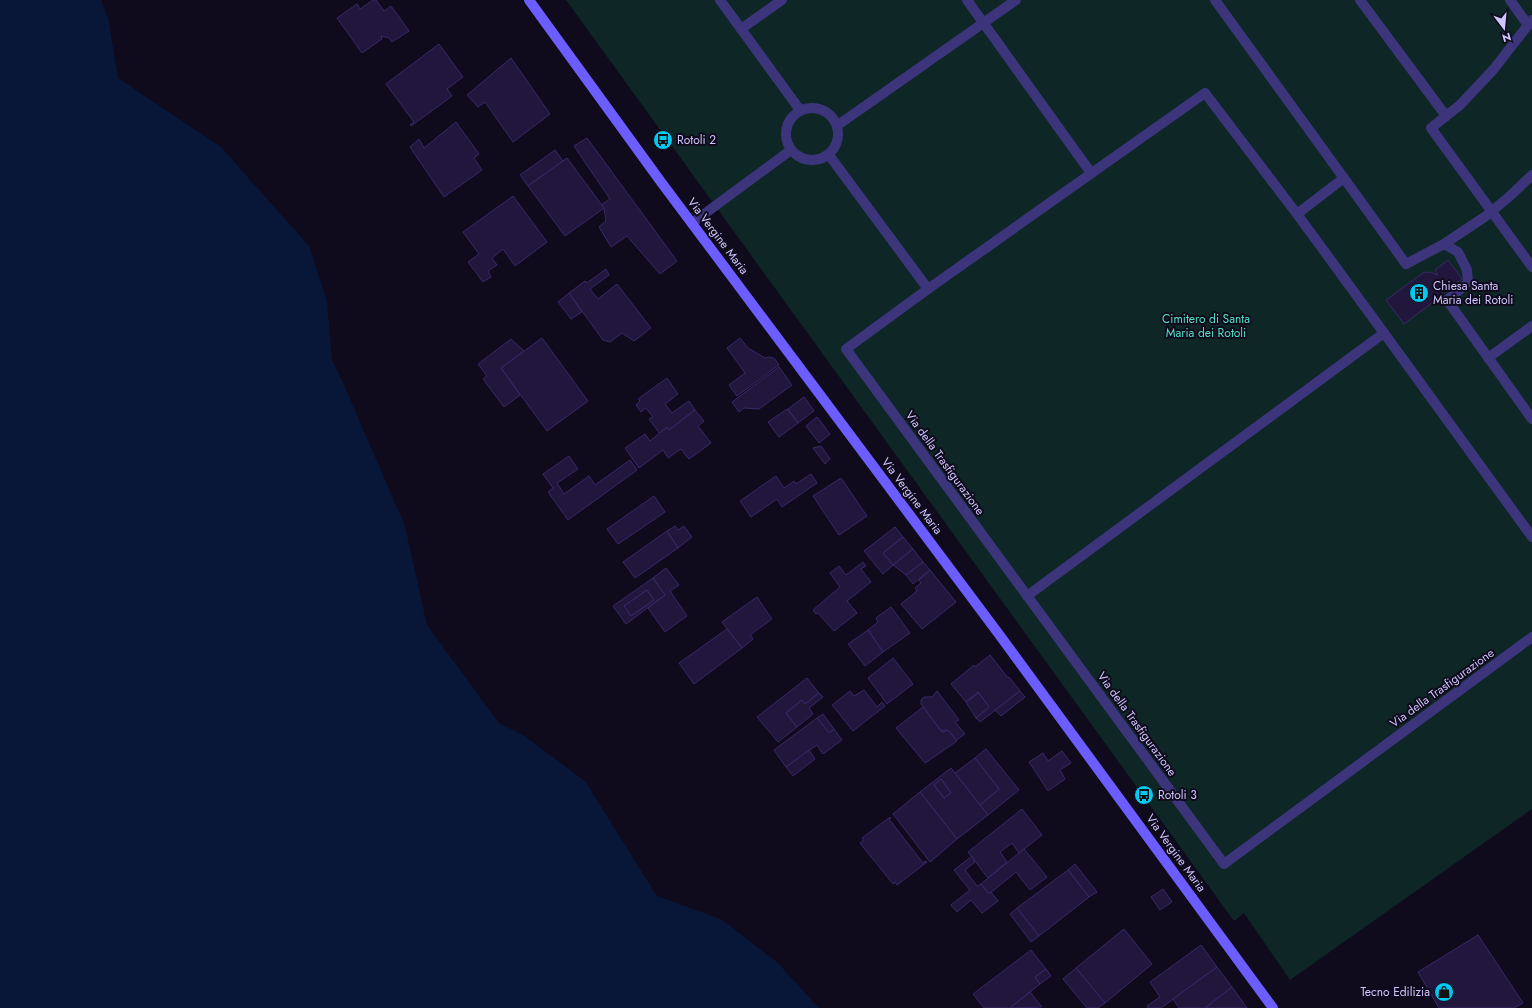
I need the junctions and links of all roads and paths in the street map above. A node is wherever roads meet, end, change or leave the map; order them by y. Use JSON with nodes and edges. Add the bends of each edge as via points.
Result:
{"nodes":[{"id":1,"x":528,"y":0,"type":"edge"},
{"id":2,"x":720,"y":0,"type":"edge"},
{"id":3,"x":782,"y":0,"type":"edge"},
{"id":4,"x":967,"y":0,"type":"edge"},
{"id":5,"x":1016,"y":0,"type":"edge"},
{"id":6,"x":1214,"y":0,"type":"edge"},
{"id":7,"x":1360,"y":0,"type":"edge"},
{"id":8,"x":1510,"y":0,"type":"edge"},
{"id":9,"x":984,"y":23,"type":"junction"},
{"id":10,"x":1530,"y":23,"type":"edge"},
{"id":11,"x":741,"y":29,"type":"junction"},
{"id":12,"x":800,"y":110,"type":"junction"},
{"id":13,"x":1446,"y":116,"type":"junction"},
{"id":14,"x":838,"y":125,"type":"junction"},
{"id":15,"x":791,"y":150,"type":"junction"},
{"id":16,"x":829,"y":155,"type":"junction"},
{"id":17,"x":1091,"y":173,"type":"junction"},
{"id":18,"x":1532,"y":175,"type":"edge"},
{"id":19,"x":1344,"y":178,"type":"junction"},
{"id":20,"x":1492,"y":211,"type":"junction"},
{"id":21,"x":1297,"y":214,"type":"junction"},
{"id":22,"x":692,"y":223,"type":"junction"},
{"id":23,"x":1444,"y":244,"type":"junction"},
{"id":24,"x":1532,"y":267,"type":"edge"},
{"id":25,"x":928,"y":289,"type":"junction"},
{"id":26,"x":1532,"y":326,"type":"edge"},
{"id":27,"x":1384,"y":333,"type":"junction"},
{"id":28,"x":1488,"y":358,"type":"junction"},
{"id":29,"x":1532,"y":419,"type":"edge"},
{"id":30,"x":1532,"y":537,"type":"edge"},
{"id":31,"x":1027,"y":596,"type":"junction"},
{"id":32,"x":1532,"y":637,"type":"edge"},
{"id":33,"x":1274,"y":1008,"type":"edge"}],
"edges":[{"from":1,"to":22,"type":"main road","name":"Via Vergine Maria"},
{"from":2,"to":11,"type":"lane"},
{"from":3,"to":11,"type":"lane"},
{"from":4,"to":9,"type":"lane"},
{"from":5,"to":9,"type":"lane"},
{"from":6,"to":19,"type":"lane"},
{"from":7,"to":13,"type":"lane"},
{"from":8,"to":10,"type":"lane"},
{"from":9,"to":14,"type":"lane"},
{"from":9,"to":17,"type":"lane"},
{"from":10,"to":13,"type":"lane","via":[[1493,70]]},
{"from":11,"to":12,"type":"lane"},
{"from":12,"to":14,"type":"lane","via":[[808,107],[826,111]]},
{"from":12,"to":15,"type":"lane","via":[[792,116],[787,129],[787,142]]},
{"from":13,"to":20,"type":"lane","via":[[1431,128]]},
{"from":14,"to":16,"type":"lane","via":[[838,141]]},
{"from":15,"to":16,"type":"lane","via":[[797,156],[813,161]]},
{"from":15,"to":22,"type":"lane"},
{"from":16,"to":25,"type":"lane"},
{"from":17,"to":21,"type":"lane","via":[[1205,93]]},
{"from":17,"to":25,"type":"lane"},
{"from":18,"to":20,"type":"lane"},
{"from":19,"to":21,"type":"lane"},
{"from":19,"to":23,"type":"lane","via":[[1406,264]]},
{"from":20,"to":23,"type":"lane"},
{"from":20,"to":24,"type":"lane"},
{"from":21,"to":27,"type":"lane"},
{"from":22,"to":33,"type":"main road","name":"Via Vergine Maria"},
{"from":23,"to":28,"type":"lane","via":[[1458,252],[1467,270],[1468,283],[1447,300]]},
{"from":25,"to":31,"type":"lane","name":"Via della Trasfigurazione","via":[[846,349]]},
{"from":26,"to":28,"type":"lane"},
{"from":27,"to":30,"type":"lane"},
{"from":27,"to":31,"type":"lane"},
{"from":28,"to":29,"type":"lane"},
{"from":31,"to":32,"type":"lane","name":"Via della Trasfigurazione","via":[[1224,864]]}]}
